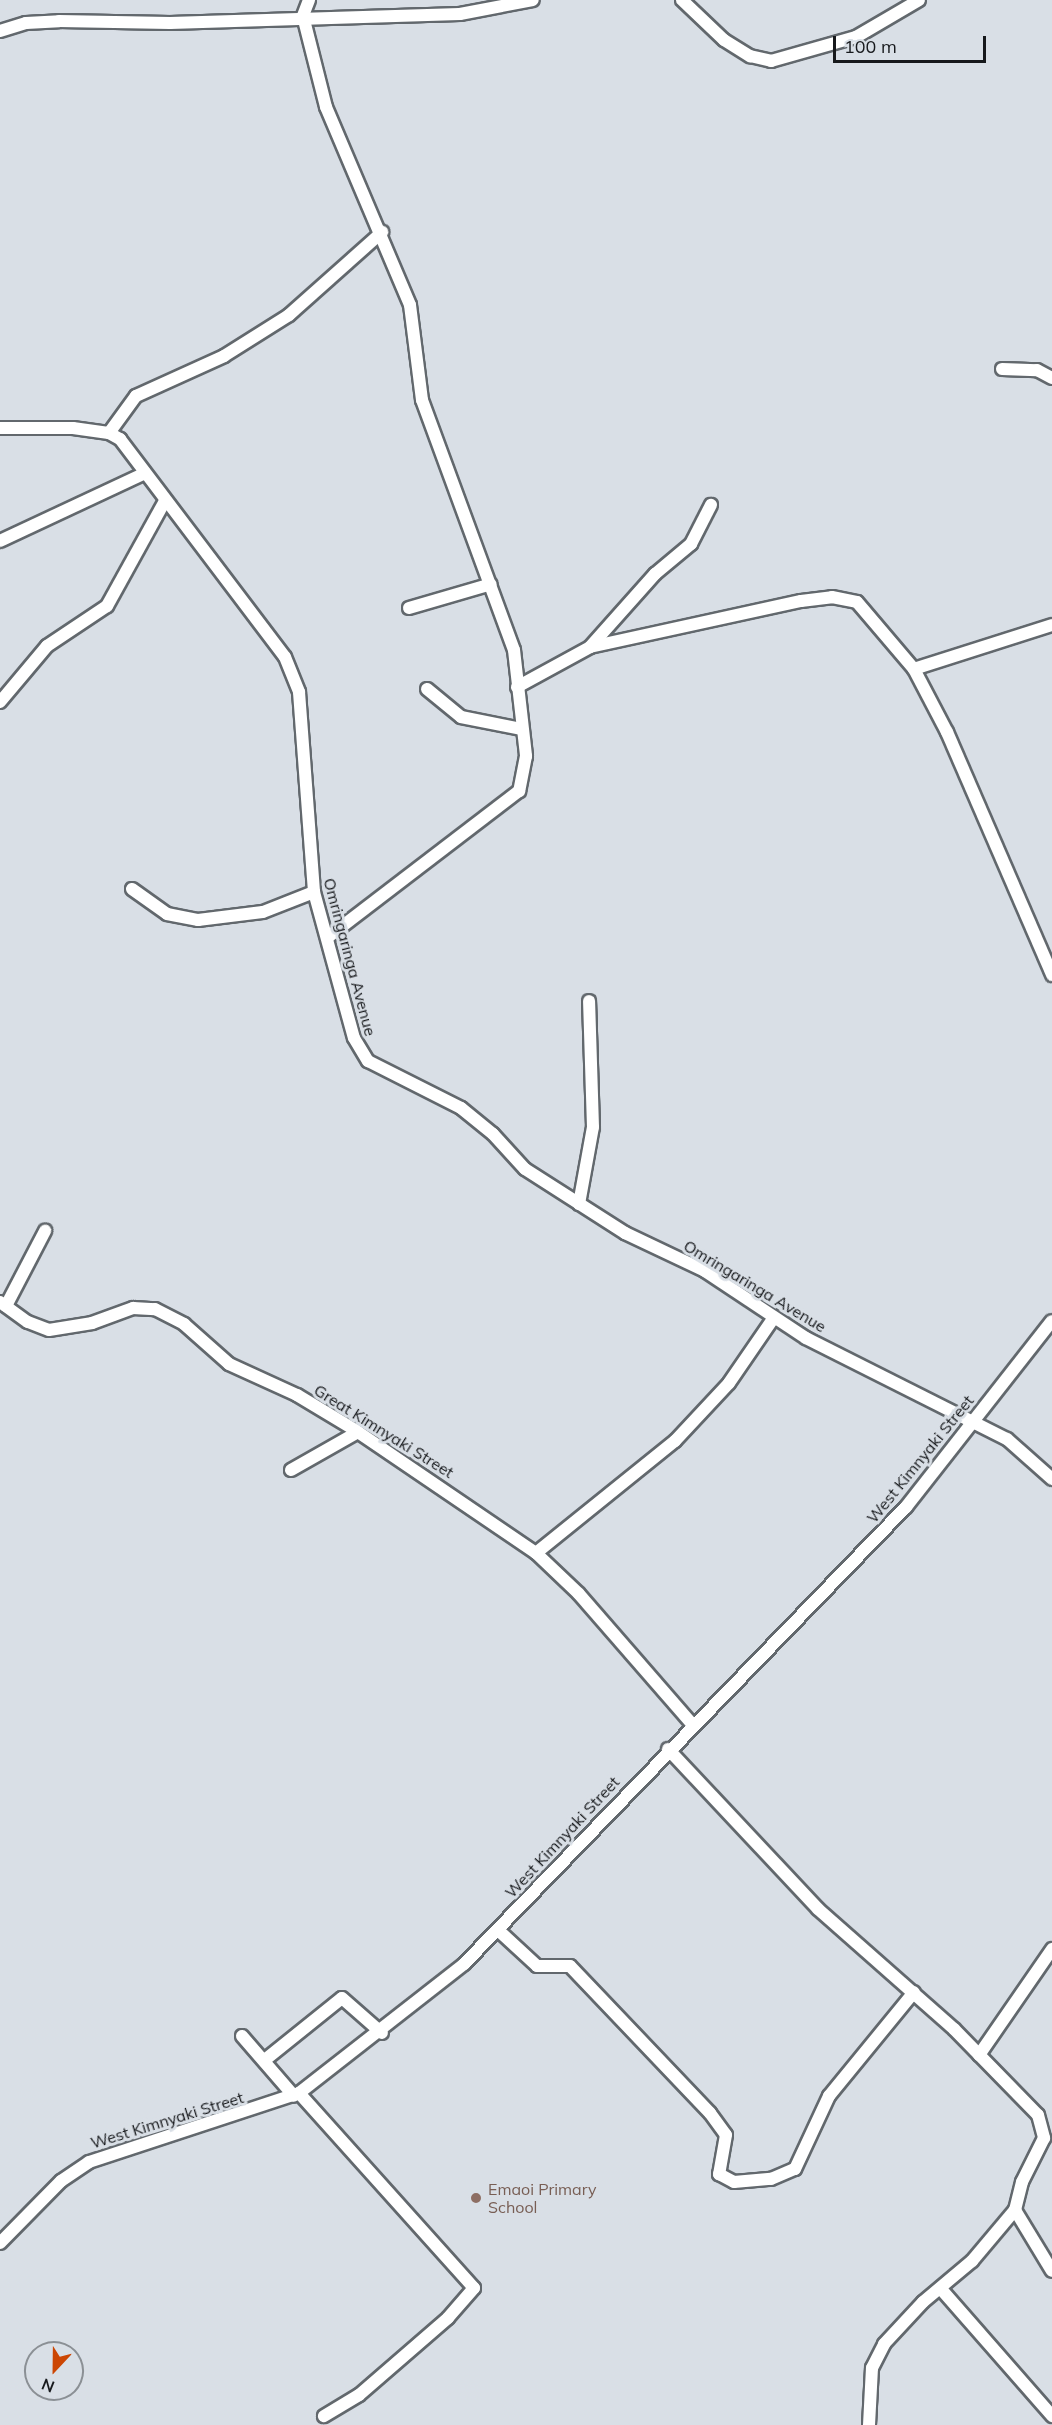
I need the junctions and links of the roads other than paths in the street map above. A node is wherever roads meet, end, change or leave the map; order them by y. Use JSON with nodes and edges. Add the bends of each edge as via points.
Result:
{"nodes":[{"id":1,"x":309,"y":0,"type":"edge"},
{"id":2,"x":533,"y":0,"type":"edge"},
{"id":3,"x":682,"y":0,"type":"edge"},
{"id":4,"x":919,"y":0,"type":"edge"},
{"id":5,"x":303,"y":16,"type":"junction"},
{"id":6,"x":0,"y":31,"type":"edge"},
{"id":7,"x":382,"y":232,"type":"junction"},
{"id":8,"x":1002,"y":369,"type":"dead end"},
{"id":9,"x":1052,"y":378,"type":"edge"},
{"id":10,"x":0,"y":428,"type":"edge"},
{"id":11,"x":110,"y":433,"type":"junction"},
{"id":12,"x":145,"y":473,"type":"junction"},
{"id":13,"x":165,"y":501,"type":"junction"},
{"id":14,"x":711,"y":505,"type":"dead end"},
{"id":15,"x":0,"y":541,"type":"edge"},
{"id":16,"x":491,"y":584,"type":"junction"},
{"id":17,"x":409,"y":608,"type":"dead end"},
{"id":18,"x":1052,"y":625,"type":"edge"},
{"id":19,"x":590,"y":647,"type":"junction"},
{"id":20,"x":914,"y":669,"type":"junction"},
{"id":21,"x":517,"y":687,"type":"junction"},
{"id":22,"x":426,"y":689,"type":"dead end"},
{"id":23,"x":0,"y":702,"type":"edge"},
{"id":24,"x":521,"y":729,"type":"junction"},
{"id":25,"x":132,"y":889,"type":"dead end"},
{"id":26,"x":314,"y":892,"type":"junction"},
{"id":27,"x":328,"y":937,"type":"junction"},
{"id":28,"x":1052,"y":975,"type":"edge"},
{"id":29,"x":589,"y":1001,"type":"dead end"},
{"id":30,"x":579,"y":1204,"type":"junction"},
{"id":31,"x":45,"y":1231,"type":"dead end"},
{"id":32,"x":3,"y":1304,"type":"edge"},
{"id":33,"x":773,"y":1319,"type":"junction"},
{"id":34,"x":1052,"y":1321,"type":"edge"},
{"id":35,"x":972,"y":1420,"type":"junction"},
{"id":36,"x":358,"y":1432,"type":"junction"},
{"id":37,"x":291,"y":1470,"type":"dead end"},
{"id":38,"x":1052,"y":1479,"type":"edge"},
{"id":39,"x":536,"y":1553,"type":"junction"},
{"id":40,"x":693,"y":1725,"type":"junction"},
{"id":41,"x":668,"y":1749,"type":"junction"},
{"id":42,"x":498,"y":1930,"type":"junction"},
{"id":43,"x":1052,"y":1949,"type":"edge"},
{"id":44,"x":914,"y":1992,"type":"junction"},
{"id":45,"x":382,"y":2033,"type":"junction"},
{"id":46,"x":242,"y":2036,"type":"dead end"},
{"id":47,"x":979,"y":2055,"type":"junction"},
{"id":48,"x":266,"y":2059,"type":"junction"},
{"id":49,"x":297,"y":2095,"type":"junction"},
{"id":50,"x":1015,"y":2210,"type":"junction"},
{"id":51,"x":0,"y":2243,"type":"edge"},
{"id":52,"x":1052,"y":2271,"type":"edge"},
{"id":53,"x":940,"y":2289,"type":"junction"},
{"id":54,"x":324,"y":2416,"type":"dead end"},
{"id":55,"x":1052,"y":2416,"type":"edge"},
{"id":56,"x":868,"y":2425,"type":"edge"}],
"edges":[{"from":1,"to":5,"type":"street"},
{"from":2,"to":5,"type":"street","via":[[460,14]]},
{"from":3,"to":4,"type":"street","via":[[724,40],[750,56],[771,61],[856,37]]},
{"from":5,"to":6,"type":"street","via":[[170,23],[26,22]]},
{"from":5,"to":7,"type":"street","via":[[326,107]]},
{"from":7,"to":11,"type":"street","via":[[289,315],[224,356],[136,396]]},
{"from":7,"to":16,"type":"street","via":[[410,305],[422,400]]},
{"from":8,"to":9,"type":"street","via":[[1037,370]]},
{"from":10,"to":11,"type":"street","via":[[73,428]]},
{"from":11,"to":12,"type":"street","name":"Omringaringa Avenue"},
{"from":12,"to":13,"type":"street","name":"Omringaringa Avenue"},
{"from":12,"to":15,"type":"street"},
{"from":13,"to":23,"type":"street","via":[[107,606],[47,646]]},
{"from":13,"to":26,"type":"street","name":"Omringaringa Avenue","via":[[251,610],[293,675],[299,692]]},
{"from":14,"to":19,"type":"street","via":[[691,544],[655,574]]},
{"from":16,"to":17,"type":"street"},
{"from":16,"to":21,"type":"street","via":[[514,650]]},
{"from":18,"to":20,"type":"street"},
{"from":19,"to":20,"type":"street","via":[[801,600],[847,598],[865,608]]},
{"from":19,"to":21,"type":"street"},
{"from":20,"to":28,"type":"street","via":[[971,779]]},
{"from":21,"to":24,"type":"street"},
{"from":22,"to":24,"type":"street","via":[[461,717]]},
{"from":24,"to":27,"type":"street","via":[[526,771],[519,791]]},
{"from":25,"to":26,"type":"street","via":[[167,914],[198,920],[263,912]]},
{"from":26,"to":27,"type":"street","name":"Omringaringa Avenue"},
{"from":27,"to":30,"type":"street","name":"Omringaringa Avenue","via":[[354,1038],[368,1061],[461,1108],[494,1134],[525,1169]]},
{"from":29,"to":30,"type":"street","via":[[593,1127]]},
{"from":30,"to":33,"type":"street","name":"Omringaringa Avenue","via":[[639,1241],[705,1271]]},
{"from":31,"to":32,"type":"street"},
{"from":32,"to":36,"type":"street","name":"Great Kimnyaki Street","via":[[28,1322],[49,1330],[92,1323],[133,1308],[161,1312],[184,1324],[229,1364],[297,1395]]},
{"from":33,"to":35,"type":"street","name":"Omringaringa Avenue"},
{"from":33,"to":39,"type":"street","via":[[729,1383],[675,1441]]},
{"from":34,"to":35,"type":"street","name":"West Kimnyaki Street"},
{"from":35,"to":38,"type":"street","name":"Omringaringa Avenue","via":[[1007,1439]]},
{"from":35,"to":40,"type":"street","name":"West Kimnyaki Street","via":[[906,1507],[767,1655]]},
{"from":36,"to":37,"type":"street"},
{"from":36,"to":39,"type":"street","name":"Great Kimnyaki Street"},
{"from":39,"to":40,"type":"street","name":"Great Kimnyaki Street","via":[[579,1594]]},
{"from":40,"to":41,"type":"street","name":"West Kimnyaki Street"},
{"from":41,"to":42,"type":"street","name":"West Kimnyaki Street"},
{"from":41,"to":44,"type":"street","via":[[818,1909]]},
{"from":42,"to":44,"type":"street","via":[[537,1966],[570,1966],[710,2113],[726,2135],[719,2174],[734,2182],[771,2180],[795,2169],[829,2096]]},
{"from":42,"to":45,"type":"street","name":"West Kimnyaki Street"},
{"from":43,"to":47,"type":"street"},
{"from":44,"to":47,"type":"street"},
{"from":45,"to":48,"type":"street","via":[[342,1998]]},
{"from":45,"to":49,"type":"street","name":"West Kimnyaki Street"},
{"from":46,"to":48,"type":"street"},
{"from":47,"to":50,"type":"street","via":[[1045,2128]]},
{"from":48,"to":49,"type":"street"},
{"from":49,"to":51,"type":"street","name":"West Kimnyaki Street","via":[[89,2162],[61,2181]]},
{"from":49,"to":54,"type":"street","via":[[474,2288],[448,2318],[366,2388]]},
{"from":50,"to":52,"type":"street"},
{"from":50,"to":53,"type":"street","via":[[972,2261]]},
{"from":53,"to":55,"type":"street"},
{"from":53,"to":56,"type":"street","via":[[884,2344],[873,2368]]}]}
